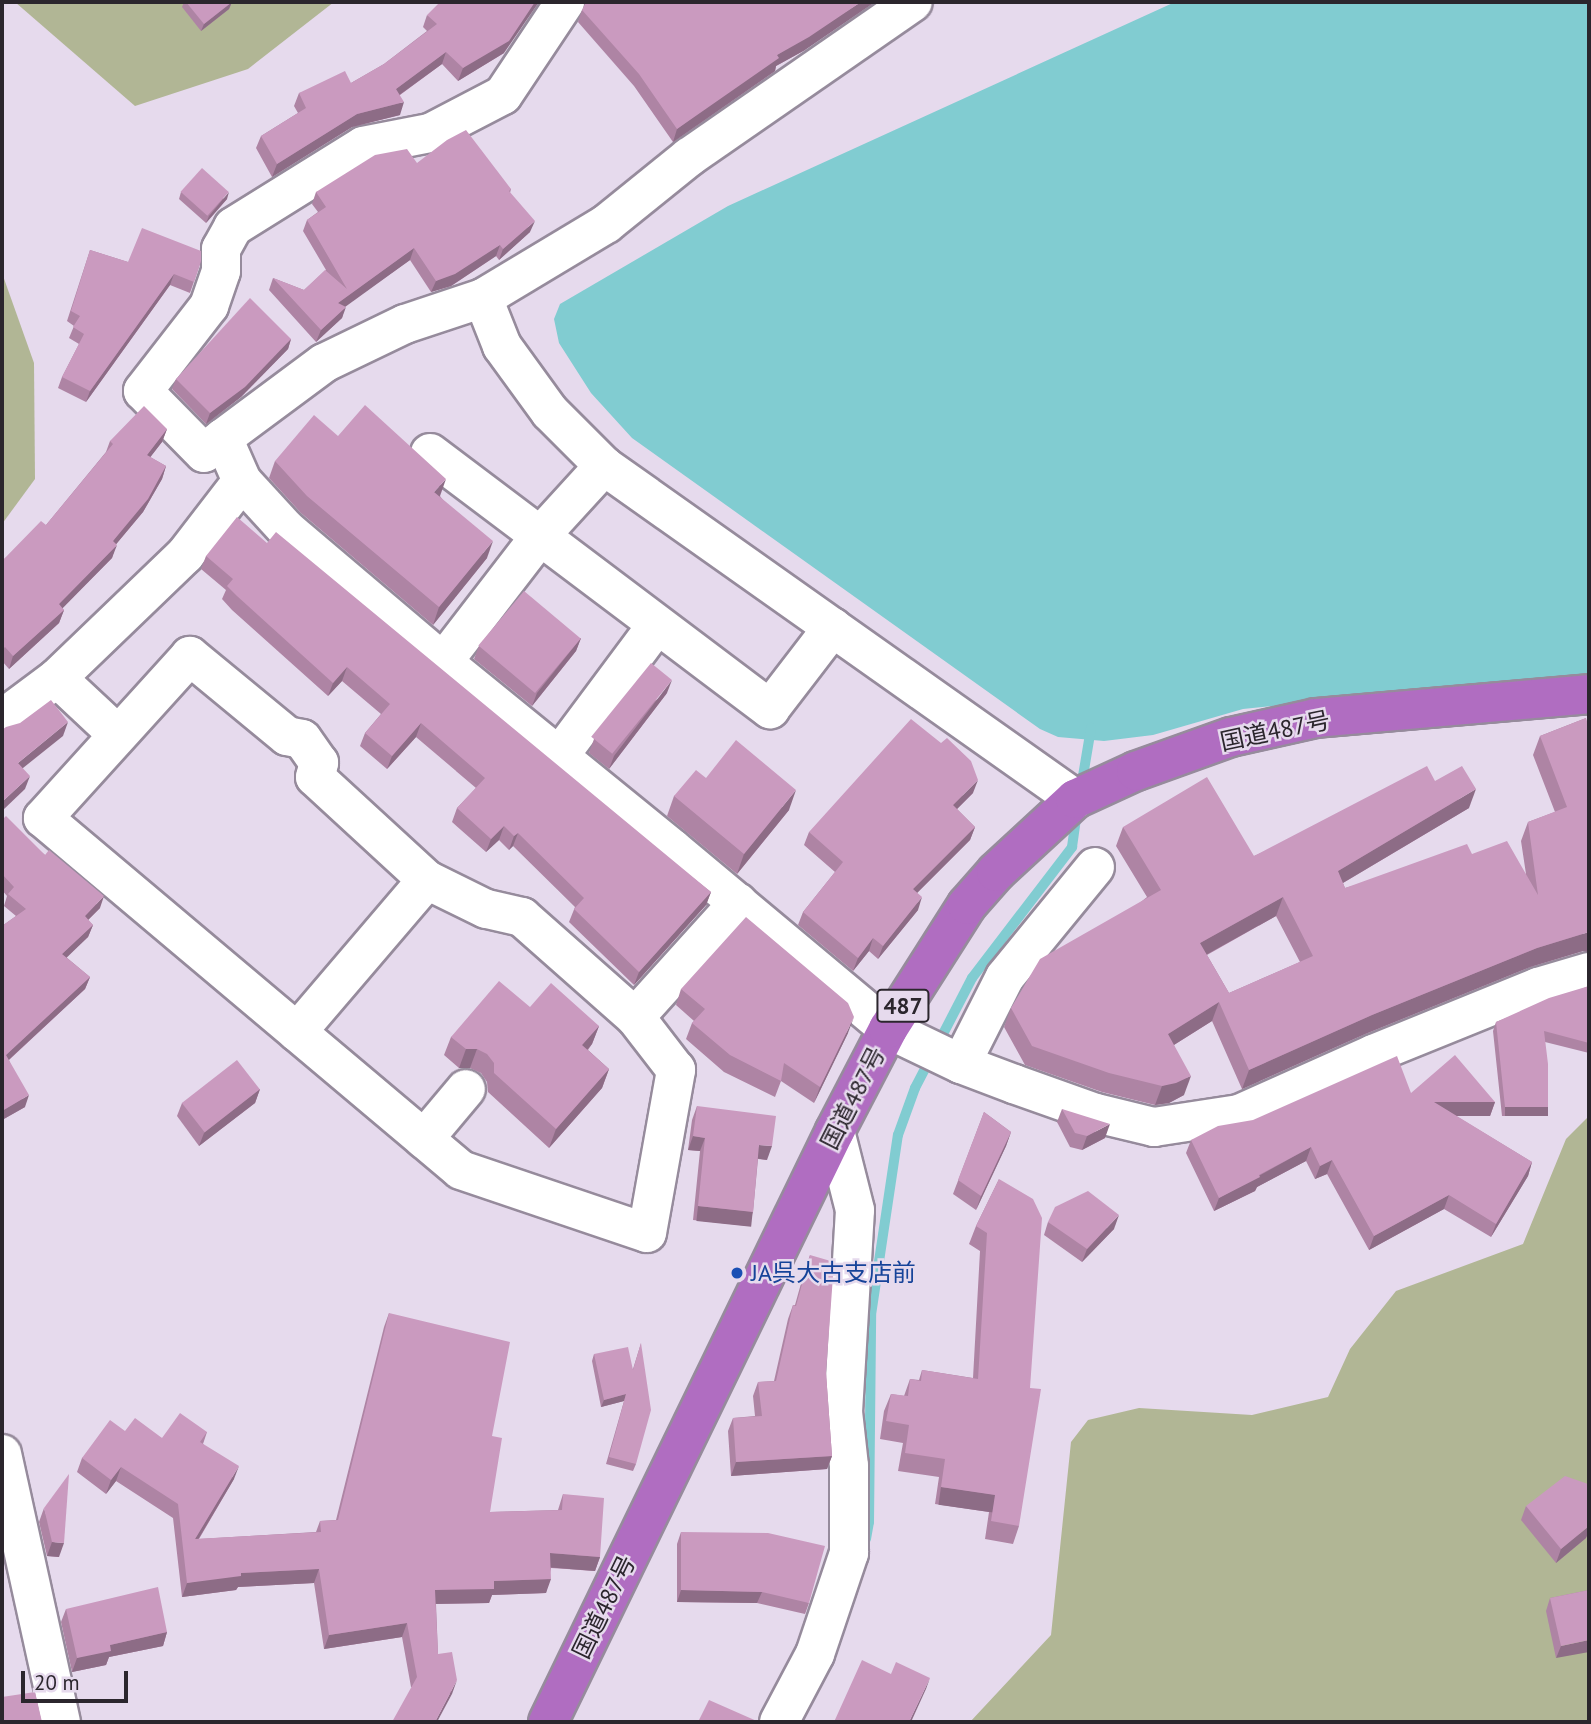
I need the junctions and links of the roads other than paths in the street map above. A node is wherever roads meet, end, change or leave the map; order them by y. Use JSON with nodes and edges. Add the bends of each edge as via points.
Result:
{"nodes":[{"id":1,"x":565,"y":2,"type":"edge"},
{"id":2,"x":913,"y":2,"type":"edge"},
{"id":3,"x":483,"y":298,"type":"junction"},
{"id":4,"x":223,"y":438,"type":"junction"},
{"id":5,"x":430,"y":453,"type":"dead end"},
{"id":6,"x":604,"y":466,"type":"junction"},
{"id":7,"x":242,"y":481,"type":"junction"},
{"id":8,"x":540,"y":536,"type":"junction"},
{"id":9,"x":657,"y":625,"type":"junction"},
{"id":10,"x":833,"y":627,"type":"junction"},
{"id":11,"x":443,"y":663,"type":"junction"},
{"id":12,"x":57,"y":678,"type":"junction"},
{"id":13,"x":1589,"y":694,"type":"edge"},
{"id":14,"x":2,"y":719,"type":"edge"},
{"id":15,"x":118,"y":735,"type":"junction"},
{"id":16,"x":560,"y":755,"type":"junction"},
{"id":17,"x":1075,"y":799,"type":"junction"},
{"id":18,"x":1095,"y":867,"type":"dead end"},
{"id":19,"x":427,"y":880,"type":"junction"},
{"id":20,"x":738,"y":902,"type":"junction"},
{"id":21,"x":1589,"y":972,"type":"edge"},
{"id":22,"x":635,"y":1017,"type":"junction"},
{"id":23,"x":888,"y":1029,"type":"junction"},
{"id":24,"x":297,"y":1032,"type":"junction"},
{"id":25,"x":961,"y":1064,"type":"junction"},
{"id":26,"x":466,"y":1089,"type":"dead end"},
{"id":27,"x":835,"y":1131,"type":"junction"},
{"id":28,"x":424,"y":1139,"type":"junction"},
{"id":29,"x":2,"y":1454,"type":"edge"},
{"id":30,"x":61,"y":1722,"type":"edge"},
{"id":31,"x":548,"y":1722,"type":"edge"},
{"id":32,"x":779,"y":1722,"type":"edge"}],
"edges":[{"from":1,"to":4,"type":"street","via":[[503,95],[429,133],[363,146],[233,227],[221,248],[221,271],[209,306],[142,391],[204,453]]},
{"from":2,"to":3,"type":"street","via":[[700,149],[606,223]]},
{"from":3,"to":4,"type":"street","via":[[405,324],[324,363]]},
{"from":3,"to":6,"type":"street","via":[[502,346],[550,412]]},
{"from":4,"to":7,"type":"street"},
{"from":5,"to":8,"type":"street"},
{"from":6,"to":8,"type":"street"},
{"from":6,"to":10,"type":"street"},
{"from":7,"to":11,"type":"street","via":[[286,529]]},
{"from":7,"to":12,"type":"street","via":[[185,555]]},
{"from":8,"to":9,"type":"street"},
{"from":8,"to":11,"type":"street"},
{"from":9,"to":10,"type":"street","via":[[770,709]]},
{"from":9,"to":16,"type":"street"},
{"from":10,"to":17,"type":"street"},
{"from":11,"to":16,"type":"street"},
{"from":12,"to":14,"type":"street"},
{"from":12,"to":15,"type":"street"},
{"from":13,"to":17,"type":"highway","name":"国道487号","number":"487","via":[[1316,719],[1231,737]]},
{"from":15,"to":19,"type":"street","via":[[190,656],[287,736],[302,740],[319,763],[315,778]]},
{"from":15,"to":24,"type":"street","via":[[43,818]]},
{"from":16,"to":20,"type":"street"},
{"from":17,"to":23,"type":"highway","name":"国道487号","number":"487","via":[[967,905]]},
{"from":18,"to":25,"type":"street","via":[[1005,977]]},
{"from":19,"to":22,"type":"street","via":[[486,909],[522,917]]},
{"from":19,"to":24,"type":"street"},
{"from":20,"to":22,"type":"street"},
{"from":20,"to":23,"type":"street"},
{"from":21,"to":25,"type":"street","via":[[1500,1002],[1239,1114],[1154,1127],[1096,1113]]},
{"from":22,"to":28,"type":"street","via":[[676,1070],[647,1233],[461,1170]]},
{"from":23,"to":25,"type":"street"},
{"from":23,"to":27,"type":"highway","name":"国道487号","number":"487"},
{"from":24,"to":28,"type":"street"},
{"from":26,"to":28,"type":"street"},
{"from":27,"to":31,"type":"highway","name":"国道487号","number":"487"},
{"from":27,"to":32,"type":"street","via":[[855,1210],[843,1412],[849,1466],[849,1553],[816,1654]]},
{"from":29,"to":30,"type":"street"}]}
